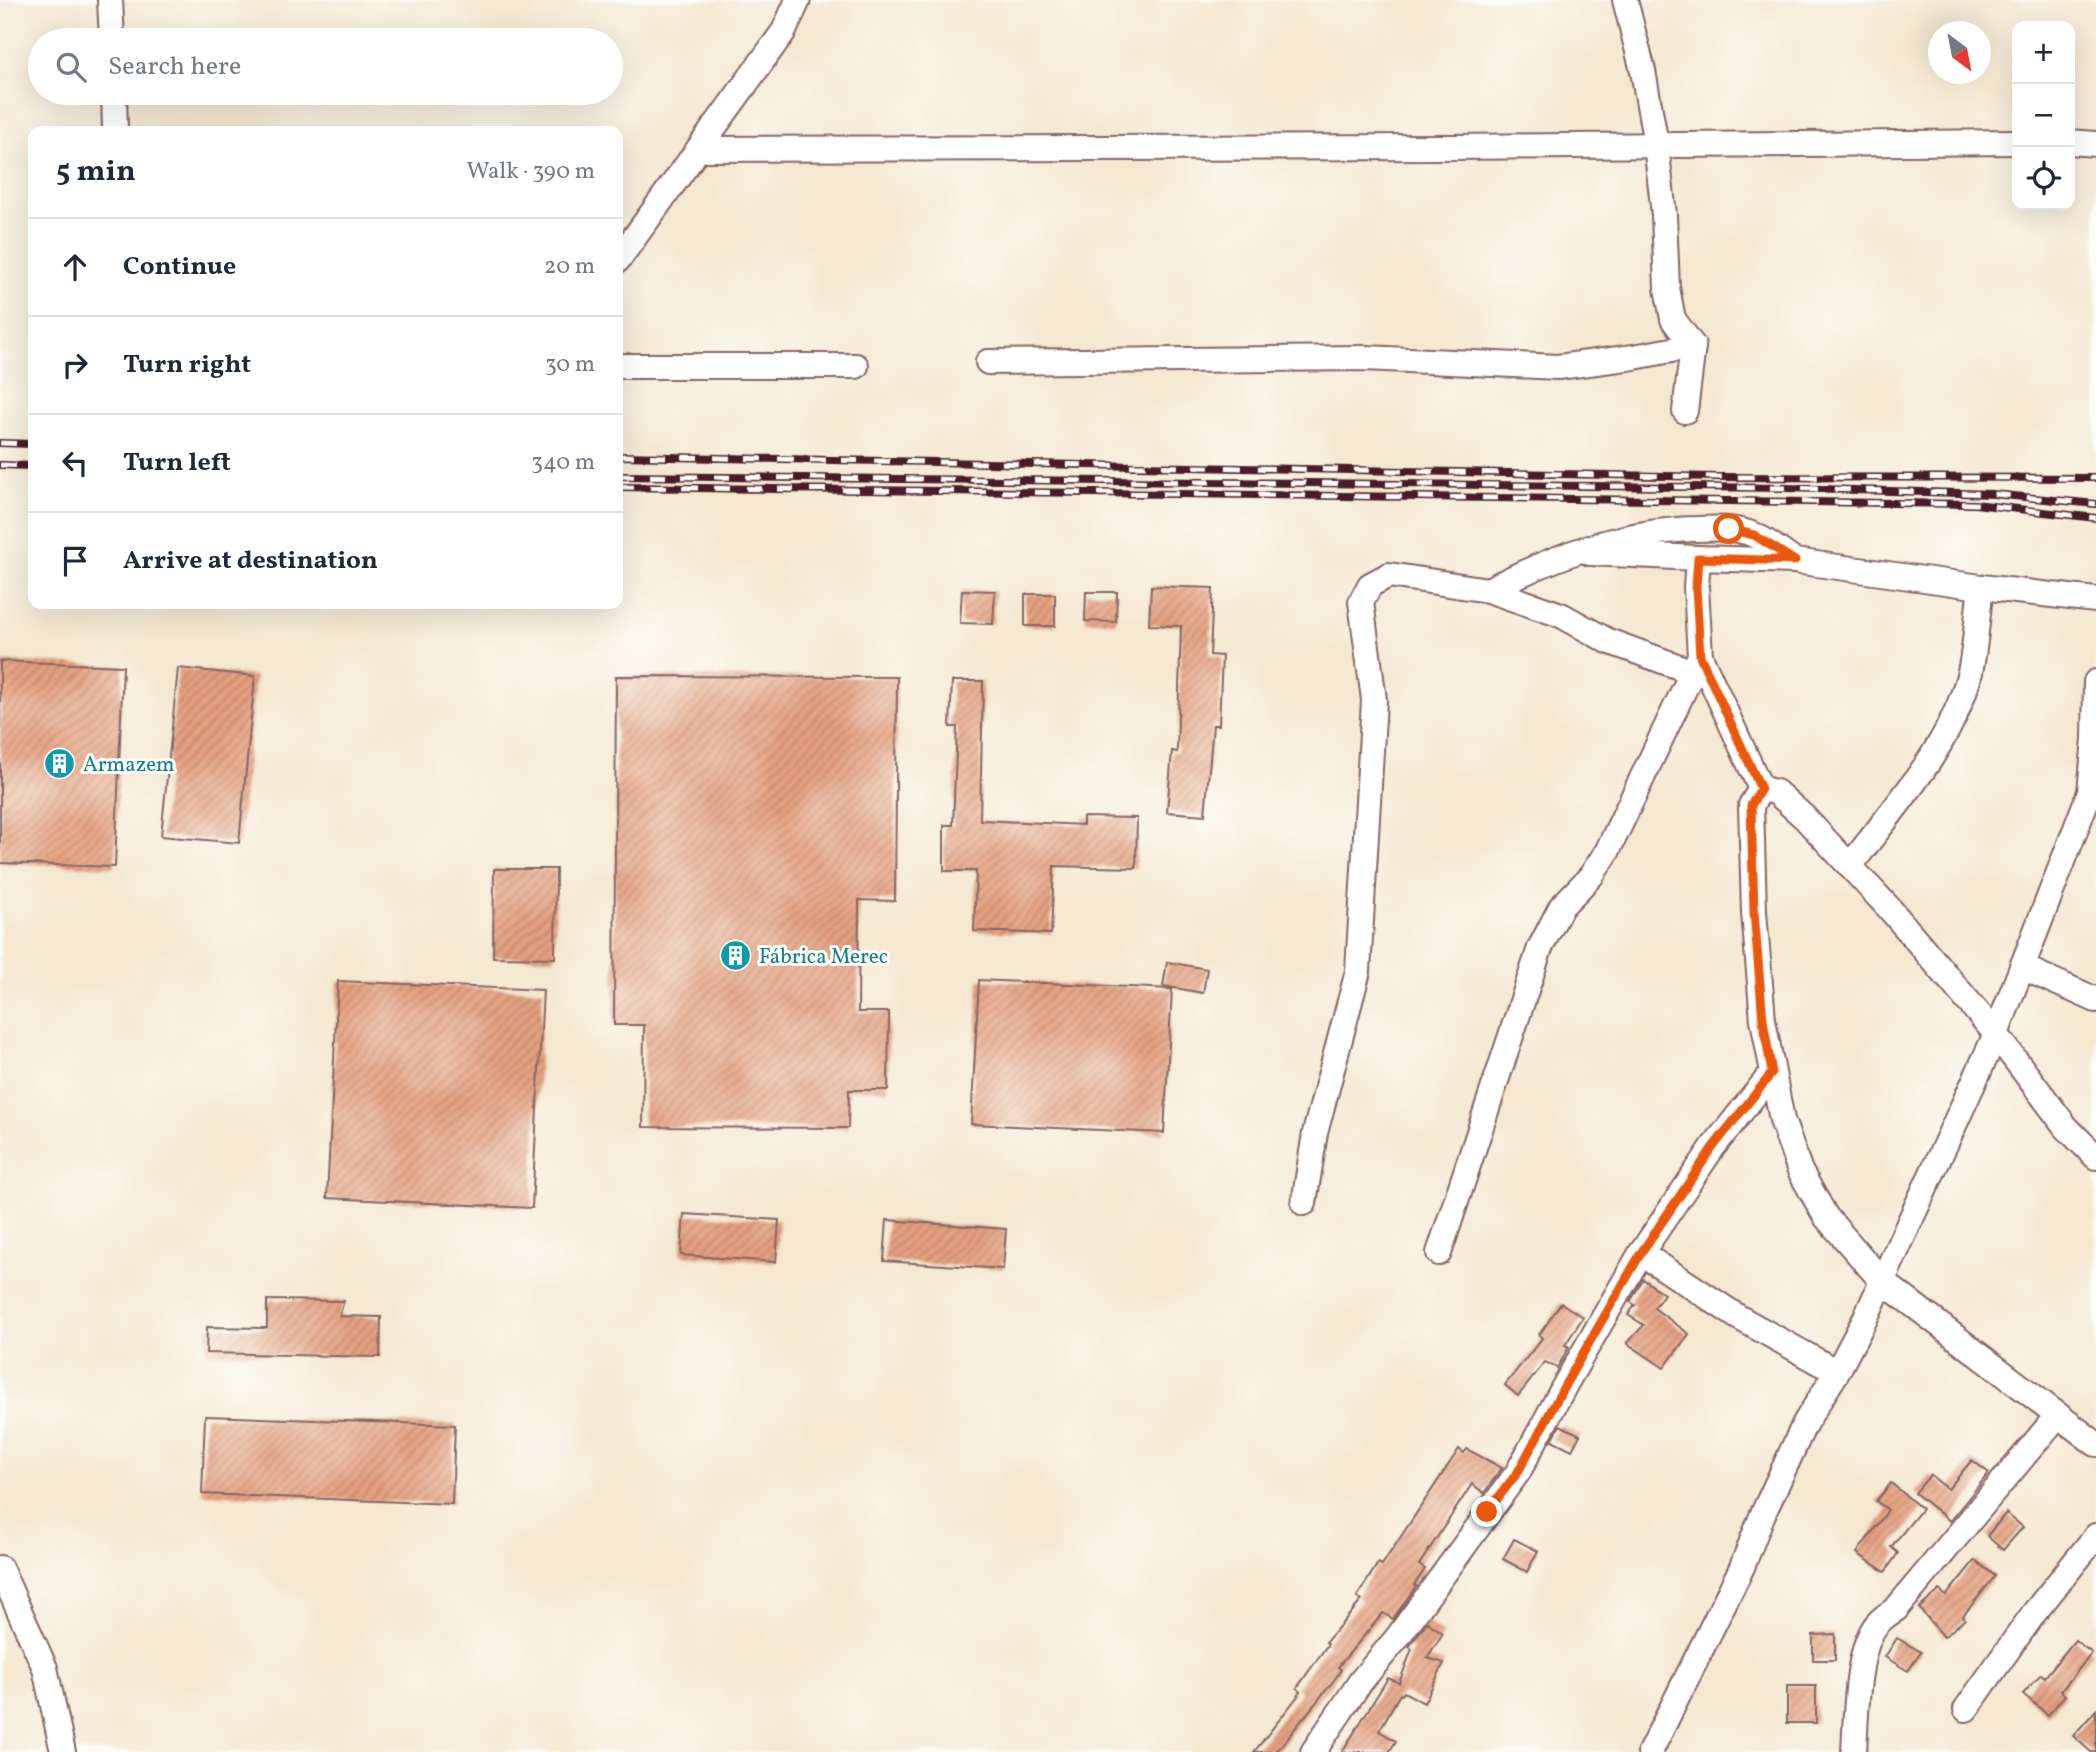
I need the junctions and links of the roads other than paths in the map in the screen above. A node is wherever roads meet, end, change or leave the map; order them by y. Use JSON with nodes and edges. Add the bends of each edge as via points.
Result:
{"nodes":[{"id":1,"x":110,"y":0,"type":"edge"},
{"id":2,"x":798,"y":0,"type":"edge"},
{"id":3,"x":1625,"y":0,"type":"edge"},
{"id":4,"x":111,"y":28,"type":"edge"},
{"id":5,"x":114,"y":105,"type":"edge"},
{"id":6,"x":115,"y":126,"type":"edge"},
{"id":7,"x":2012,"y":142,"type":"edge"},
{"id":8,"x":2075,"y":142,"type":"edge"},
{"id":9,"x":1656,"y":144,"type":"junction"},
{"id":10,"x":2096,"y":144,"type":"edge"},
{"id":11,"x":700,"y":149,"type":"junction"},
{"id":12,"x":623,"y":253,"type":"edge"},
{"id":13,"x":1693,"y":346,"type":"junction"},
{"id":14,"x":988,"y":362,"type":"dead end"},
{"id":15,"x":623,"y":366,"type":"edge"},
{"id":16,"x":856,"y":366,"type":"dead end"},
{"id":17,"x":1685,"y":411,"type":"dead end"},
{"id":18,"x":1570,"y":553,"type":"junction"},
{"id":19,"x":1698,"y":558,"type":"junction"},
{"id":20,"x":1795,"y":561,"type":"junction"},
{"id":21,"x":1981,"y":587,"type":"junction"},
{"id":22,"x":1488,"y":590,"type":"junction"},
{"id":23,"x":2096,"y":600,"type":"edge"},
{"id":24,"x":1696,"y":664,"type":"junction"},
{"id":25,"x":2096,"y":682,"type":"edge"},
{"id":26,"x":1761,"y":789,"type":"junction"},
{"id":27,"x":2093,"y":793,"type":"edge"},
{"id":28,"x":1850,"y":866,"type":"junction"},
{"id":29,"x":2022,"y":967,"type":"junction"},
{"id":30,"x":2096,"y":1000,"type":"edge"},
{"id":31,"x":1996,"y":1034,"type":"junction"},
{"id":32,"x":1772,"y":1073,"type":"junction"},
{"id":33,"x":2096,"y":1157,"type":"edge"},
{"id":34,"x":1304,"y":1203,"type":"dead end"},
{"id":35,"x":1439,"y":1253,"type":"dead end"},
{"id":36,"x":1641,"y":1253,"type":"junction"},
{"id":37,"x":1882,"y":1281,"type":"junction"},
{"id":38,"x":1837,"y":1372,"type":"junction"},
{"id":39,"x":2059,"y":1415,"type":"junction"},
{"id":40,"x":2096,"y":1444,"type":"edge"},
{"id":41,"x":2096,"y":1536,"type":"edge"},
{"id":42,"x":0,"y":1568,"type":"edge"},
{"id":43,"x":1966,"y":1709,"type":"dead end"},
{"id":44,"x":63,"y":1752,"type":"edge"},
{"id":45,"x":1312,"y":1752,"type":"edge"},
{"id":46,"x":1650,"y":1752,"type":"edge"},
{"id":47,"x":1854,"y":1752,"type":"edge"}],
"edges":[{"from":1,"to":4,"type":"street"},
{"from":2,"to":11,"type":"street","via":[[784,31]]},
{"from":3,"to":9,"type":"street"},
{"from":5,"to":6,"type":"street"},
{"from":7,"to":9,"type":"street"},
{"from":8,"to":10,"type":"street"},
{"from":9,"to":11,"type":"street"},
{"from":9,"to":13,"type":"street","via":[[1667,288],[1673,319]]},
{"from":11,"to":12,"type":"street"},
{"from":13,"to":14,"type":"street","via":[[1558,367],[1365,358]]},
{"from":13,"to":17,"type":"street"},
{"from":15,"to":16,"type":"street"},
{"from":18,"to":19,"type":"street"},
{"from":18,"to":20,"type":"street","via":[[1633,534],[1729,529],[1754,535]]},
{"from":18,"to":22,"type":"street"},
{"from":19,"to":20,"type":"street"},
{"from":19,"to":24,"type":"street"},
{"from":20,"to":21,"type":"street"},
{"from":21,"to":23,"type":"street"},
{"from":21,"to":28,"type":"street","via":[[1970,673],[1948,731]]},
{"from":22,"to":24,"type":"street","via":[[1561,615],[1608,641]]},
{"from":22,"to":34,"type":"street","via":[[1389,575],[1370,585],[1361,602],[1374,700],[1357,971],[1315,1133]]},
{"from":24,"to":26,"type":"street"},
{"from":24,"to":35,"type":"street","via":[[1607,852],[1561,907],[1540,948]]},
{"from":25,"to":27,"type":"street"},
{"from":26,"to":28,"type":"street","via":[[1776,792]]},
{"from":26,"to":32,"type":"street","via":[[1751,805],[1754,912]]},
{"from":27,"to":29,"type":"street"},
{"from":28,"to":31,"type":"street"},
{"from":29,"to":30,"type":"street"},
{"from":29,"to":31,"type":"street"},
{"from":31,"to":33,"type":"street","via":[[2066,1127]]},
{"from":31,"to":37,"type":"street"},
{"from":32,"to":36,"type":"street","via":[[1713,1147]]},
{"from":32,"to":37,"type":"street","via":[[1782,1121],[1800,1171],[1826,1217]]},
{"from":36,"to":38,"type":"street","via":[[1738,1317]]},
{"from":36,"to":45,"type":"street","via":[[1518,1472]]},
{"from":37,"to":38,"type":"street"},
{"from":37,"to":39,"type":"street"},
{"from":38,"to":46,"type":"street","via":[[1805,1423],[1742,1567]]},
{"from":39,"to":40,"type":"street"},
{"from":39,"to":47,"type":"street","via":[[1896,1609],[1877,1623],[1860,1669]]},
{"from":41,"to":43,"type":"street"},
{"from":42,"to":44,"type":"street","via":[[45,1668]]}]}
